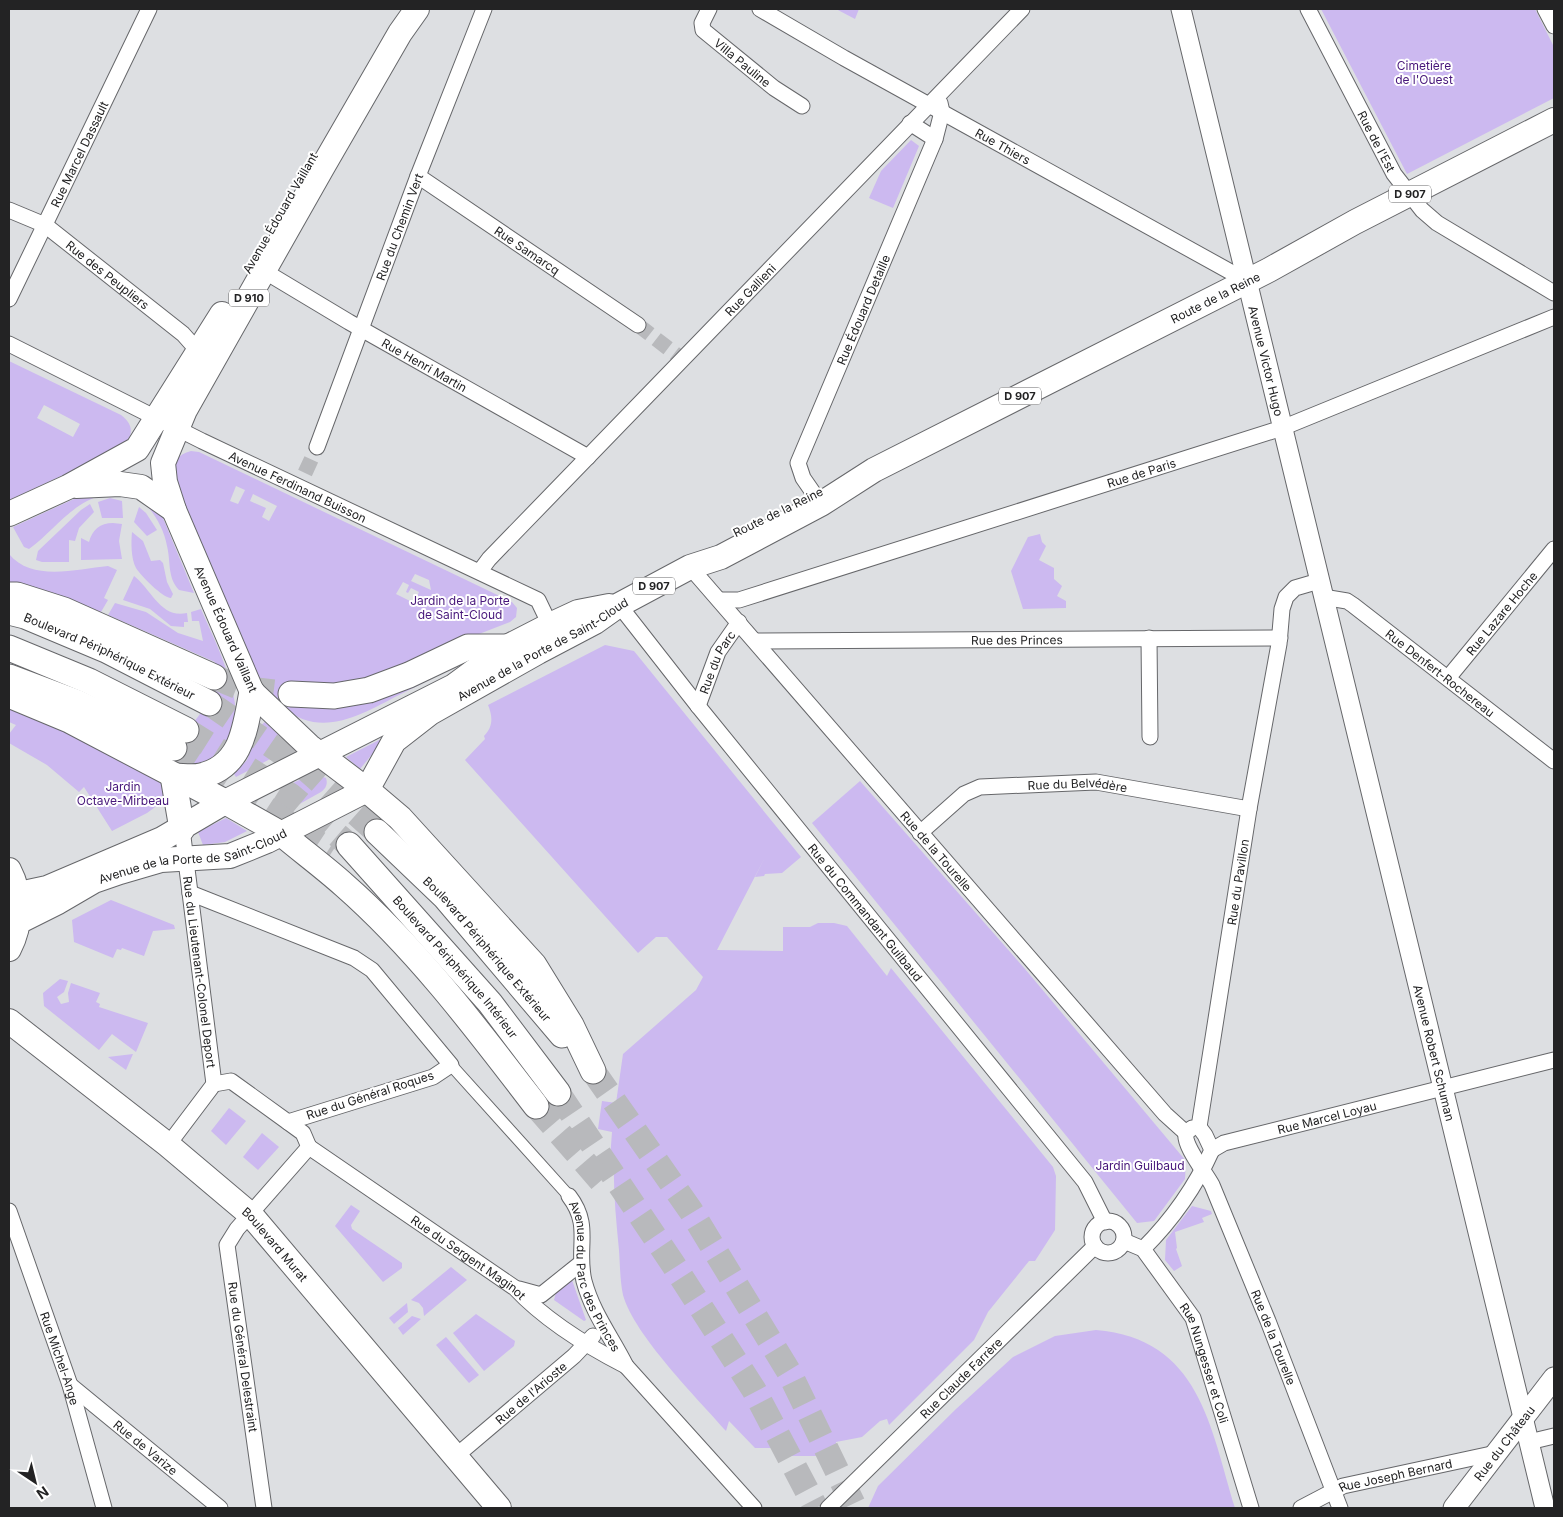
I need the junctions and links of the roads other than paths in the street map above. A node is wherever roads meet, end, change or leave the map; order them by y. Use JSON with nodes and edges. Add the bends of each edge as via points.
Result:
{"nodes":[{"id":1,"x":149,"y":9,"type":"edge"},
{"id":2,"x":396,"y":9,"type":"edge"},
{"id":3,"x":417,"y":9,"type":"edge"},
{"id":4,"x":484,"y":9,"type":"edge"},
{"id":5,"x":709,"y":9,"type":"edge"},
{"id":6,"x":760,"y":9,"type":"edge"},
{"id":7,"x":1022,"y":9,"type":"edge"},
{"id":8,"x":1181,"y":9,"type":"edge"},
{"id":9,"x":1308,"y":9,"type":"edge"},
{"id":10,"x":1545,"y":9,"type":"edge"},
{"id":11,"x":1554,"y":26,"type":"edge"},
{"id":12,"x":933,"y":100,"type":"junction"},
{"id":13,"x":802,"y":106,"type":"dead end"},
{"id":14,"x":942,"y":112,"type":"junction"},
{"id":15,"x":1554,"y":120,"type":"edge"},
{"id":16,"x":910,"y":123,"type":"junction"},
{"id":17,"x":935,"y":139,"type":"junction"},
{"id":18,"x":418,"y":176,"type":"junction"},
{"id":19,"x":1408,"y":195,"type":"junction"},
{"id":20,"x":9,"y":210,"type":"edge"},
{"id":21,"x":45,"y":225,"type":"junction"},
{"id":22,"x":264,"y":271,"type":"junction"},
{"id":23,"x":1247,"y":281,"type":"junction"},
{"id":24,"x":1554,"y":293,"type":"edge"},
{"id":25,"x":9,"y":299,"type":"edge"},
{"id":26,"x":1554,"y":317,"type":"edge"},
{"id":27,"x":638,"y":325,"type":"tunnel mouth"},
{"id":28,"x":362,"y":329,"type":"junction"},
{"id":29,"x":9,"y":344,"type":"edge"},
{"id":30,"x":198,"y":351,"type":"junction"},
{"id":31,"x":155,"y":418,"type":"junction"},
{"id":32,"x":1282,"y":428,"type":"junction"},
{"id":33,"x":177,"y":429,"type":"junction"},
{"id":34,"x":317,"y":446,"type":"tunnel mouth"},
{"id":35,"x":588,"y":457,"type":"junction"},
{"id":36,"x":68,"y":487,"type":"junction"},
{"id":37,"x":817,"y":499,"type":"junction"},
{"id":38,"x":174,"y":510,"type":"junction"},
{"id":39,"x":9,"y":514,"type":"edge"},
{"id":40,"x":1554,"y":549,"type":"edge"},
{"id":41,"x":690,"y":567,"type":"junction"},
{"id":42,"x":480,"y":571,"type":"junction"},
{"id":43,"x":1321,"y":589,"type":"junction"},
{"id":44,"x":9,"y":595,"type":"edge"},
{"id":45,"x":720,"y":600,"type":"junction"},
{"id":46,"x":619,"y":605,"type":"junction"},
{"id":47,"x":9,"y":612,"type":"edge"},
{"id":48,"x":739,"y":622,"type":"junction"},
{"id":49,"x":550,"y":625,"type":"junction"},
{"id":50,"x":1149,"y":638,"type":"junction"},
{"id":51,"x":1280,"y":638,"type":"junction"},
{"id":52,"x":755,"y":641,"type":"junction"},
{"id":53,"x":507,"y":647,"type":"junction"},
{"id":54,"x":9,"y":648,"type":"edge"},
{"id":55,"x":538,"y":652,"type":"junction"},
{"id":56,"x":9,"y":677,"type":"edge"},
{"id":57,"x":214,"y":677,"type":"tunnel mouth"},
{"id":58,"x":1448,"y":678,"type":"junction"},
{"id":59,"x":252,"y":692,"type":"junction"},
{"id":60,"x":292,"y":694,"type":"tunnel mouth"},
{"id":61,"x":9,"y":695,"type":"edge"},
{"id":62,"x":209,"y":702,"type":"tunnel mouth"},
{"id":63,"x":698,"y":706,"type":"junction"},
{"id":64,"x":1150,"y":737,"type":"dead end"},
{"id":65,"x":320,"y":752,"type":"junction"},
{"id":66,"x":1554,"y":761,"type":"edge"},
{"id":67,"x":173,"y":776,"type":"junction"},
{"id":68,"x":367,"y":790,"type":"junction"},
{"id":69,"x":225,"y":802,"type":"junction"},
{"id":70,"x":1249,"y":809,"type":"junction"},
{"id":71,"x":182,"y":829,"type":"junction"},
{"id":72,"x":377,"y":832,"type":"tunnel mouth"},
{"id":73,"x":920,"y":833,"type":"junction"},
{"id":74,"x":282,"y":834,"type":"junction"},
{"id":75,"x":340,"y":849,"type":"tunnel mouth"},
{"id":76,"x":186,"y":859,"type":"junction"},
{"id":77,"x":9,"y":870,"type":"edge"},
{"id":78,"x":190,"y":893,"type":"junction"},
{"id":79,"x":19,"y":894,"type":"junction"},
{"id":80,"x":18,"y":922,"type":"junction"},
{"id":81,"x":9,"y":949,"type":"edge"},
{"id":82,"x":9,"y":1021,"type":"edge"},
{"id":83,"x":1554,"y":1060,"type":"edge"},
{"id":84,"x":452,"y":1065,"type":"junction"},
{"id":85,"x":214,"y":1084,"type":"junction"},
{"id":86,"x":1444,"y":1087,"type":"junction"},
{"id":87,"x":558,"y":1093,"type":"tunnel mouth"},
{"id":88,"x":536,"y":1106,"type":"tunnel mouth"},
{"id":89,"x":288,"y":1122,"type":"junction"},
{"id":90,"x":1192,"y":1130,"type":"junction"},
{"id":91,"x":168,"y":1145,"type":"junction"},
{"id":92,"x":309,"y":1147,"type":"junction"},
{"id":93,"x":1212,"y":1150,"type":"junction"},
{"id":94,"x":1204,"y":1168,"type":"junction"},
{"id":95,"x":569,"y":1196,"type":"joint"},
{"id":96,"x":9,"y":1211,"type":"edge"},
{"id":97,"x":251,"y":1215,"type":"junction"},
{"id":98,"x":1105,"y":1222,"type":"junction"},
{"id":99,"x":1124,"y":1241,"type":"junction"},
{"id":100,"x":1095,"y":1246,"type":"junction"},
{"id":101,"x":1143,"y":1250,"type":"junction"},
{"id":102,"x":581,"y":1263,"type":"junction"},
{"id":103,"x":515,"y":1288,"type":"junction"},
{"id":104,"x":601,"y":1325,"type":"junction"},
{"id":105,"x":588,"y":1344,"type":"junction"},
{"id":106,"x":626,"y":1366,"type":"junction"},
{"id":107,"x":1554,"y":1378,"type":"edge"},
{"id":108,"x":70,"y":1385,"type":"junction"},
{"id":109,"x":1523,"y":1416,"type":"junction"},
{"id":110,"x":1554,"y":1436,"type":"edge"},
{"id":111,"x":1530,"y":1442,"type":"junction"},
{"id":112,"x":1496,"y":1453,"type":"junction"},
{"id":113,"x":456,"y":1456,"type":"junction"},
{"id":114,"x":1333,"y":1490,"type":"junction"},
{"id":115,"x":104,"y":1508,"type":"edge"},
{"id":116,"x":220,"y":1508,"type":"edge"},
{"id":117,"x":264,"y":1508,"type":"edge"},
{"id":118,"x":499,"y":1508,"type":"edge"},
{"id":119,"x":754,"y":1508,"type":"edge"},
{"id":120,"x":828,"y":1508,"type":"edge"},
{"id":121,"x":1251,"y":1508,"type":"edge"},
{"id":122,"x":1301,"y":1508,"type":"edge"},
{"id":123,"x":1340,"y":1508,"type":"edge"},
{"id":124,"x":1454,"y":1508,"type":"edge"},
{"id":125,"x":1545,"y":1508,"type":"edge"}],
"edges":[{"from":1,"to":21,"type":"street","name":"Rue Marcel Dassault"},
{"from":2,"to":30,"type":"main road","name":"Avenue Édouard Vaillant","number":"D 910","via":[[211,334]]},
{"from":3,"to":22,"type":"main road","name":"Avenue Édouard Vaillant","number":"D 910"},
{"from":4,"to":18,"type":"street","name":"Rue du Chemin Vert"},
{"from":5,"to":13,"type":"street","name":"Villa Pauline","via":[[702,23],[703,30],[774,88]]},
{"from":6,"to":12,"type":"street"},
{"from":7,"to":12,"type":"street","name":"Rue Gallieni"},
{"from":8,"to":23,"type":"street","name":"Avenue Victor Hugo"},
{"from":9,"to":19,"type":"street","name":"Rue de l'Est"},
{"from":10,"to":11,"type":"street"},
{"from":12,"to":14,"type":"street"},
{"from":12,"to":16,"type":"street","name":"Rue Gallieni"},
{"from":14,"to":17,"type":"street","name":"Rue Édouard Detaille"},
{"from":14,"to":23,"type":"street","name":"Rue Thiers"},
{"from":15,"to":19,"type":"main road","name":"Route de la Reine","number":"D 907"},
{"from":16,"to":17,"type":"street"},
{"from":16,"to":35,"type":"street","name":"Rue Gallieni"},
{"from":17,"to":37,"type":"street","name":"Rue Édouard Detaille","via":[[798,463]]},
{"from":18,"to":27,"type":"street","name":"Rue Samarcq"},
{"from":18,"to":28,"type":"street","name":"Rue du Chemin Vert"},
{"from":19,"to":23,"type":"main road","name":"Route de la Reine","number":"D 907"},
{"from":19,"to":24,"type":"street","name":"Rue de l'Est","via":[[1437,223]]},
{"from":20,"to":21,"type":"street","name":"Rue des Peupliers"},
{"from":21,"to":25,"type":"street","name":"Rue Marcel Dassault"},
{"from":21,"to":30,"type":"street","name":"Rue des Peupliers","via":[[183,334]]},
{"from":22,"to":28,"type":"street","name":"Rue Henri Martin"},
{"from":22,"to":33,"type":"main road","name":"Avenue Édouard Vaillant","number":"D 910"},
{"from":23,"to":32,"type":"street","name":"Avenue Victor Hugo"},
{"from":23,"to":37,"type":"main road","name":"Route de la Reine","number":"D 907"},
{"from":26,"to":32,"type":"street","name":"Rue de Paris"},
{"from":28,"to":34,"type":"street","name":"Rue du Chemin Vert"},
{"from":28,"to":35,"type":"street","name":"Rue Henri Martin"},
{"from":29,"to":31,"type":"street","name":"Avenue Ferdinand Buisson"},
{"from":30,"to":31,"type":"main road","name":"Avenue Édouard Vaillant","number":"D 910"},
{"from":31,"to":33,"type":"street","name":"Avenue Ferdinand Buisson"},
{"from":31,"to":36,"type":"main road","name":"Avenue Édouard Vaillant","via":[[137,450]]},
{"from":32,"to":43,"type":"street","name":"Avenue Victor Hugo"},
{"from":32,"to":45,"type":"street","name":"Rue de Paris","via":[[739,600]]},
{"from":33,"to":38,"type":"main road","name":"Avenue Édouard Vaillant","via":[[164,463],[165,482]]},
{"from":33,"to":42,"type":"street","name":"Avenue Ferdinand Buisson","via":[[302,480]]},
{"from":35,"to":42,"type":"street","name":"Rue Gallieni"},
{"from":36,"to":38,"type":"main road","name":"Avenue Édouard Vaillant","via":[[120,484],[141,487]]},
{"from":36,"to":39,"type":"main road","name":"Avenue Édouard Vaillant"},
{"from":37,"to":41,"type":"main road","name":"Route de la Reine","number":"D 907","via":[[721,557]]},
{"from":38,"to":59,"type":"main road","name":"Avenue Édouard Vaillant"},
{"from":40,"to":58,"type":"street","name":"Rue Lazare Hoche"},
{"from":41,"to":45,"type":"street","name":"Rue de la Tourelle"},
{"from":41,"to":46,"type":"main road","name":"Route de la Reine","number":"D 907"},
{"from":42,"to":49,"type":"street","name":"Avenue Ferdinand Buisson","via":[[538,600]]},
{"from":43,"to":51,"type":"street","name":"Rue du Pavillon","via":[[1295,588],[1286,597]]},
{"from":43,"to":58,"type":"street","name":"Rue Denfert-Rochereau","via":[[1347,601]]},
{"from":43,"to":86,"type":"street","name":"Avenue Robert Schuman"},
{"from":44,"to":57,"type":"highway","via":[[64,610]]},
{"from":45,"to":48,"type":"street","name":"Rue de la Tourelle"},
{"from":46,"to":49,"type":"main road","name":"Avenue de la Porte de Saint-Cloud","via":[[578,612]]},
{"from":46,"to":55,"type":"main road","name":"Avenue de la Porte de Saint-Cloud","via":[[595,622]]},
{"from":46,"to":63,"type":"street","name":"Rue du Commandant Guilbaud"},
{"from":47,"to":62,"type":"highway","name":"Boulevard Périphérique Extérieur","via":[[106,650]]},
{"from":48,"to":52,"type":"street","name":"Rue de la Tourelle"},
{"from":48,"to":63,"type":"street","name":"Rue du Parc","via":[[718,652]]},
{"from":49,"to":53,"type":"main road","name":"Avenue de la Porte de Saint-Cloud"},
{"from":49,"to":55,"type":"street","via":[[550,633]]},
{"from":50,"to":51,"type":"street","name":"Rue des Princes"},
{"from":50,"to":52,"type":"street","name":"Rue des Princes"},
{"from":50,"to":64,"type":"street"},
{"from":51,"to":70,"type":"street","name":"Rue du Pavillon"},
{"from":52,"to":73,"type":"street","name":"Rue de la Tourelle"},
{"from":53,"to":60,"type":"highway","via":[[468,647],[369,690],[334,696]]},
{"from":53,"to":65,"type":"main road","name":"Avenue de la Porte de Saint-Cloud","via":[[454,686]]},
{"from":54,"to":56,"type":"highway","via":[[89,681],[180,739]]},
{"from":55,"to":68,"type":"main road","name":"Avenue de la Porte de Saint-Cloud","via":[[430,713],[394,741]]},
{"from":58,"to":66,"type":"street","name":"Rue Denfert-Rochereau"},
{"from":59,"to":65,"type":"main road","name":"Avenue Édouard Vaillant","via":[[285,725]]},
{"from":59,"to":67,"type":"highway","via":[[238,750],[222,767],[200,776]]},
{"from":61,"to":67,"type":"highway","via":[[69,720]]},
{"from":63,"to":98,"type":"street","name":"Rue du Commandant Guilbaud","via":[[1086,1182]]},
{"from":65,"to":68,"type":"main road","name":"Avenue Édouard Vaillant"},
{"from":65,"to":69,"type":"main road","name":"Avenue de la Porte de Saint-Cloud"},
{"from":67,"to":69,"type":"highway"},
{"from":67,"to":71,"type":"highway"},
{"from":68,"to":72,"type":"highway","name":"Boulevard Périphérique Extérieur","via":[[400,818],[534,965],[571,1025],[593,1071],[445,897]]},
{"from":68,"to":74,"type":"main road","name":"Avenue de la Porte de Saint-Cloud"},
{"from":69,"to":71,"type":"main road","name":"Avenue de la Porte de Saint-Cloud"},
{"from":69,"to":74,"type":"main road"},
{"from":70,"to":73,"type":"street","name":"Rue du Belvédère","via":[[1096,782],[980,787],[964,794]]},
{"from":70,"to":90,"type":"street","name":"Rue du Pavillon"},
{"from":71,"to":76,"type":"street","name":"Rue du Lieutenant-Colonel Deport"},
{"from":71,"to":79,"type":"main road","name":"Avenue de la Porte de Saint-Cloud","via":[[132,854],[48,888]]},
{"from":73,"to":90,"type":"street","name":"Rue de la Tourelle","via":[[1165,1114]]},
{"from":74,"to":76,"type":"main road","name":"Avenue de la Porte de Saint-Cloud","via":[[230,856]]},
{"from":74,"to":88,"type":"highway","via":[[344,885],[398,938],[471,1020]]},
{"from":75,"to":87,"type":"highway","name":"Boulevard Périphérique Intérieur","via":[[418,922],[490,1003]]},
{"from":76,"to":78,"type":"street","name":"Rue du Lieutenant-Colonel Deport"},
{"from":76,"to":80,"type":"main road","name":"Avenue de la Porte de Saint-Cloud","via":[[162,860],[94,881]]},
{"from":77,"to":79,"type":"main road"},
{"from":78,"to":84,"type":"street","name":"Avenue du Parc des Princes","via":[[354,958],[372,970]]},
{"from":78,"to":85,"type":"street","name":"Rue du Lieutenant-Colonel Deport"},
{"from":79,"to":80,"type":"main road"},
{"from":80,"to":81,"type":"main road"},
{"from":82,"to":91,"type":"main road","name":"Boulevard Murat"},
{"from":83,"to":86,"type":"street","name":"Rue Marcel Loyau"},
{"from":84,"to":89,"type":"street","name":"Rue du Général Roques","via":[[433,1077]]},
{"from":84,"to":95,"type":"street","name":"Avenue du Parc des Princes"},
{"from":85,"to":89,"type":"street","via":[[231,1081]]},
{"from":85,"to":91,"type":"street"},
{"from":86,"to":93,"type":"street","name":"Rue Marcel Loyau","via":[[1224,1143]]},
{"from":86,"to":109,"type":"street","name":"Avenue Robert Schuman"},
{"from":89,"to":92,"type":"street","via":[[303,1133]]},
{"from":90,"to":93,"type":"street","via":[[1205,1135]]},
{"from":90,"to":94,"type":"street","name":"Rue de la Tourelle","via":[[1186,1145]]},
{"from":91,"to":97,"type":"main road","name":"Boulevard Murat"},
{"from":92,"to":97,"type":"street","name":"Rue du Général Delestraint"},
{"from":92,"to":103,"type":"street","name":"Rue du Sergent Maginot"},
{"from":93,"to":94,"type":"street"},
{"from":94,"to":101,"type":"street","via":[[1192,1190]]},
{"from":94,"to":114,"type":"street","name":"Rue de la Tourelle","via":[[1268,1321]]},
{"from":95,"to":102,"type":"street","name":"Avenue du Parc des Princes","via":[[582,1219]]},
{"from":96,"to":108,"type":"street","name":"Rue Michel-Ange"},
{"from":97,"to":113,"type":"main road","name":"Boulevard Murat"},
{"from":97,"to":117,"type":"street","name":"Rue du Général Delestraint","via":[[227,1246]]},
{"from":98,"to":99,"type":"street","name":"Rue du Commandant Guilbaud","via":[[1120,1226]]},
{"from":98,"to":100,"type":"street","via":[[1093,1231]]},
{"from":99,"to":100,"type":"street","via":[[1113,1252],[1103,1252]]},
{"from":99,"to":101,"type":"street","name":"Rue Nungesser et Coli"},
{"from":100,"to":120,"type":"street","name":"Rue Claude Farrère"},
{"from":101,"to":121,"type":"street","name":"Rue Nungesser et Coli","via":[[1193,1318]]},
{"from":102,"to":103,"type":"street","via":[[541,1295]]},
{"from":102,"to":104,"type":"street","name":"Avenue du Parc des Princes"},
{"from":103,"to":105,"type":"street","name":"Rue du Sergent Maginot","via":[[529,1303]]},
{"from":104,"to":105,"type":"street","name":"Rue de l'Arioste"},
{"from":104,"to":106,"type":"street","name":"Avenue du Parc des Princes"},
{"from":105,"to":106,"type":"street","name":"Rue du Sergent Maginot"},
{"from":105,"to":113,"type":"street","name":"Rue de l'Arioste"},
{"from":106,"to":119,"type":"street","name":"Avenue du Parc des Princes"},
{"from":107,"to":109,"type":"main road","name":"Rue du Château"},
{"from":108,"to":115,"type":"street","name":"Rue Michel-Ange"},
{"from":108,"to":116,"type":"street","name":"Rue de Varize"},
{"from":109,"to":111,"type":"street","name":"Avenue Robert Schuman"},
{"from":109,"to":112,"type":"main road","name":"Rue du Château"},
{"from":110,"to":111,"type":"street"},
{"from":111,"to":125,"type":"street","name":"Avenue Robert Schuman"},
{"from":112,"to":114,"type":"street","name":"Rue Joseph Bernard"},
{"from":112,"to":124,"type":"main road","name":"Rue du Château"},
{"from":113,"to":118,"type":"main road","name":"Boulevard Murat"},
{"from":114,"to":122,"type":"street","name":"Rue Joseph Bernard"},
{"from":114,"to":123,"type":"street","name":"Rue de la Tourelle"}]}
